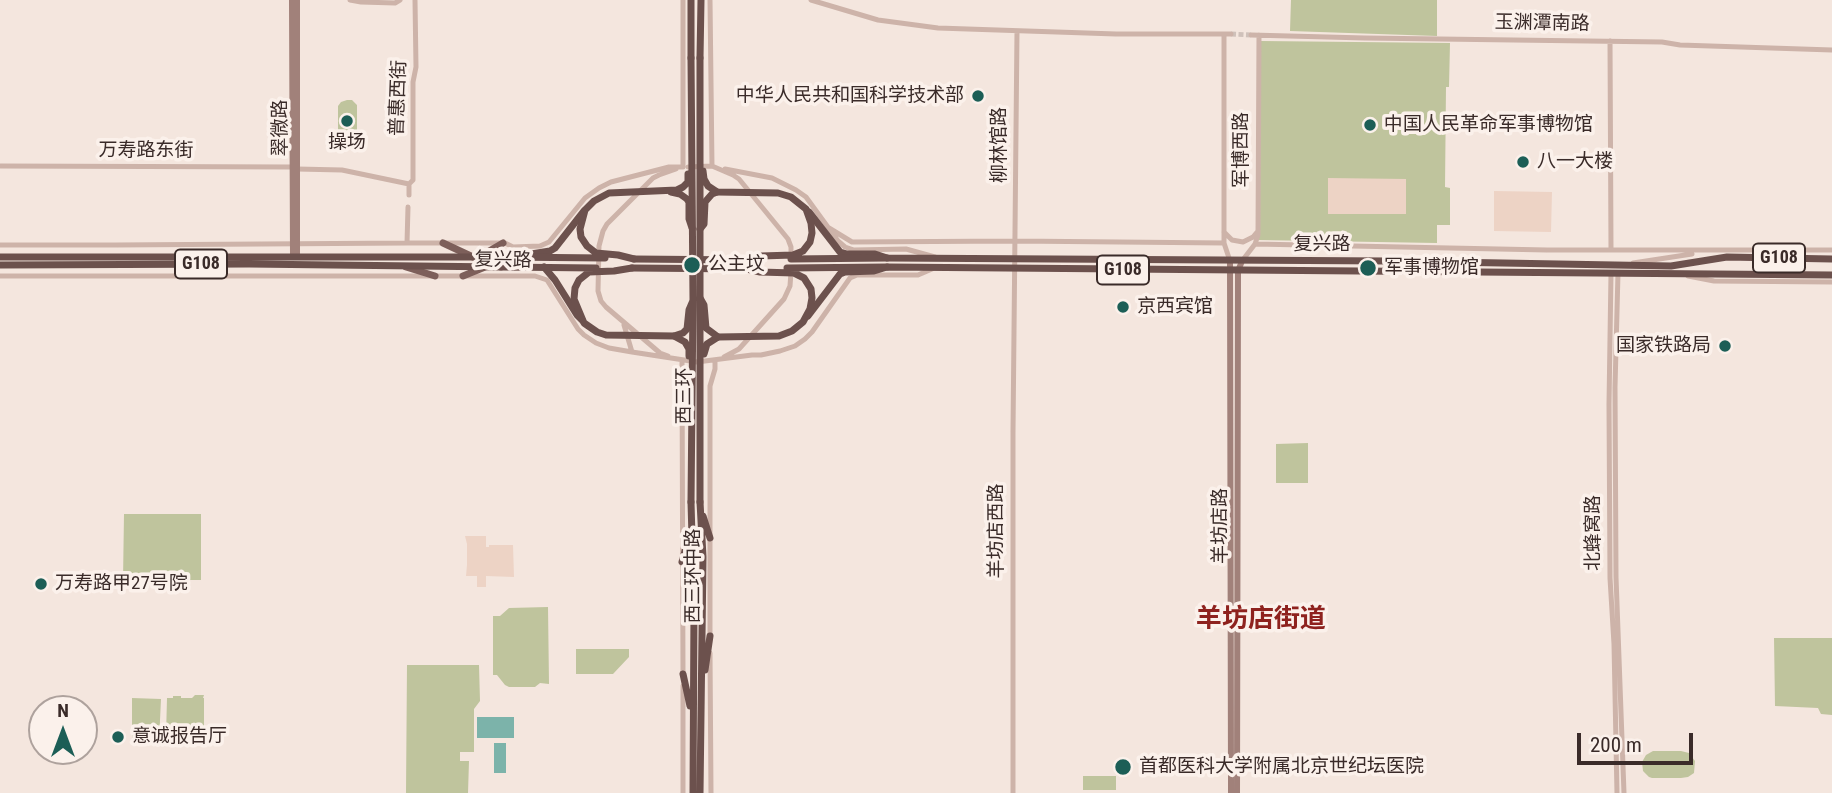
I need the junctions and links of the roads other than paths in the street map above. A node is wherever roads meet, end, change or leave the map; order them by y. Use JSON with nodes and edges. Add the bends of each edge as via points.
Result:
{"nodes":[{"id":1,"x":294,"y":0,"type":"edge"},
{"id":2,"x":350,"y":0,"type":"edge"},
{"id":3,"x":400,"y":0,"type":"edge"},
{"id":4,"x":415,"y":0,"type":"edge"},
{"id":5,"x":683,"y":0,"type":"edge"},
{"id":6,"x":691,"y":0,"type":"edge"},
{"id":7,"x":701,"y":0,"type":"edge"},
{"id":8,"x":710,"y":0,"type":"edge"},
{"id":9,"x":811,"y":0,"type":"edge"},
{"id":10,"x":1017,"y":31,"type":"junction"},
{"id":11,"x":1224,"y":34,"type":"junction"},
{"id":12,"x":1231,"y":34,"type":"tunnel mouth"},
{"id":13,"x":1251,"y":34,"type":"tunnel mouth"},
{"id":14,"x":1259,"y":34,"type":"junction"},
{"id":15,"x":1610,"y":41,"type":"junction"},
{"id":16,"x":1832,"y":50,"type":"edge"},
{"id":17,"x":696,"y":58,"type":"junction"},
{"id":18,"x":711,"y":136,"type":"junction"},
{"id":19,"x":683,"y":137,"type":"junction"},
{"id":20,"x":712,"y":156,"type":"junction"},
{"id":21,"x":692,"y":157,"type":"junction"},
{"id":22,"x":0,"y":166,"type":"edge"},
{"id":23,"x":712,"y":166,"type":"junction"},
{"id":24,"x":683,"y":167,"type":"junction"},
{"id":25,"x":294,"y":168,"type":"junction"},
{"id":26,"x":409,"y":184,"type":"junction"},
{"id":27,"x":670,"y":192,"type":"junction"},
{"id":28,"x":717,"y":192,"type":"junction"},
{"id":29,"x":409,"y":195,"type":"dead end"},
{"id":30,"x":408,"y":206,"type":"dead end"},
{"id":31,"x":806,"y":209,"type":"junction"},
{"id":32,"x":585,"y":210,"type":"junction"},
{"id":33,"x":829,"y":228,"type":"junction"},
{"id":34,"x":696,"y":230,"type":"junction"},
{"id":35,"x":1258,"y":231,"type":"junction"},
{"id":36,"x":1224,"y":232,"type":"junction"},
{"id":37,"x":1015,"y":241,"type":"junction"},
{"id":38,"x":295,"y":243,"type":"junction"},
{"id":39,"x":407,"y":243,"type":"junction"},
{"id":40,"x":443,"y":243,"type":"junction"},
{"id":41,"x":503,"y":243,"type":"junction"},
{"id":42,"x":1224,"y":243,"type":"junction"},
{"id":43,"x":0,"y":244,"type":"edge"},
{"id":44,"x":1255,"y":244,"type":"junction"},
{"id":45,"x":1610,"y":250,"type":"junction"},
{"id":46,"x":1720,"y":250,"type":"junction"},
{"id":47,"x":1832,"y":250,"type":"edge"},
{"id":48,"x":295,"y":256,"type":"junction"},
{"id":49,"x":0,"y":257,"type":"edge"},
{"id":50,"x":476,"y":257,"type":"junction"},
{"id":51,"x":511,"y":257,"type":"junction"},
{"id":52,"x":887,"y":258,"type":"junction"},
{"id":53,"x":936,"y":258,"type":"junction"},
{"id":54,"x":634,"y":259,"type":"junction"},
{"id":55,"x":1015,"y":259,"type":"junction"},
{"id":56,"x":1832,"y":259,"type":"edge"},
{"id":57,"x":748,"y":260,"type":"junction"},
{"id":58,"x":1230,"y":261,"type":"junction"},
{"id":59,"x":1242,"y":261,"type":"junction"},
{"id":60,"x":1605,"y":263,"type":"dead end"},
{"id":61,"x":0,"y":265,"type":"edge"},
{"id":62,"x":402,"y":266,"type":"junction"},
{"id":63,"x":488,"y":267,"type":"junction"},
{"id":64,"x":544,"y":267,"type":"junction"},
{"id":65,"x":887,"y":267,"type":"junction"},
{"id":66,"x":632,"y":268,"type":"junction"},
{"id":67,"x":934,"y":268,"type":"junction"},
{"id":68,"x":747,"y":269,"type":"junction"},
{"id":69,"x":1015,"y":269,"type":"junction"},
{"id":70,"x":1614,"y":270,"type":"junction"},
{"id":71,"x":1234,"y":271,"type":"junction"},
{"id":72,"x":1671,"y":273,"type":"junction"},
{"id":73,"x":1832,"y":275,"type":"edge"},
{"id":74,"x":0,"y":276,"type":"edge"},
{"id":75,"x":435,"y":276,"type":"junction"},
{"id":76,"x":463,"y":276,"type":"junction"},
{"id":77,"x":1614,"y":282,"type":"junction"},
{"id":78,"x":1832,"y":282,"type":"edge"},
{"id":79,"x":697,"y":299,"type":"junction"},
{"id":80,"x":623,"y":322,"type":"junction"},
{"id":81,"x":803,"y":322,"type":"junction"},
{"id":82,"x":584,"y":323,"type":"junction"},
{"id":83,"x":674,"y":336,"type":"junction"},
{"id":84,"x":718,"y":337,"type":"junction"},
{"id":85,"x":632,"y":352,"type":"junction"},
{"id":86,"x":715,"y":360,"type":"junction"},
{"id":87,"x":682,"y":361,"type":"junction"},
{"id":88,"x":697,"y":365,"type":"junction"},
{"id":89,"x":682,"y":386,"type":"junction"},
{"id":90,"x":710,"y":386,"type":"junction"},
{"id":91,"x":697,"y":503,"type":"junction"},
{"id":92,"x":692,"y":525,"type":"junction"},
{"id":93,"x":710,"y":538,"type":"junction"},
{"id":94,"x":682,"y":562,"type":"junction"},
{"id":95,"x":710,"y":636,"type":"junction"},
{"id":96,"x":683,"y":674,"type":"junction"},
{"id":97,"x":701,"y":691,"type":"junction"},
{"id":98,"x":693,"y":720,"type":"junction"},
{"id":99,"x":697,"y":791,"type":"edge"},
{"id":100,"x":683,"y":793,"type":"edge"},
{"id":101,"x":711,"y":793,"type":"edge"},
{"id":102,"x":1013,"y":793,"type":"edge"},
{"id":103,"x":1231,"y":793,"type":"edge"},
{"id":104,"x":1237,"y":793,"type":"edge"},
{"id":105,"x":1617,"y":793,"type":"edge"},
{"id":106,"x":1624,"y":793,"type":"edge"}],
"edges":[{"from":1,"to":25,"type":"main road","name":"翠微路"},
{"from":2,"to":3,"type":"street"},
{"from":4,"to":26,"type":"street","name":"普惠西街","via":[[413,180]]},
{"from":5,"to":19,"type":"street"},
{"from":6,"to":17,"type":"highway","name":"西三环"},
{"from":7,"to":17,"type":"highway","name":"西三环"},
{"from":8,"to":18,"type":"street"},
{"from":9,"to":10,"type":"street","via":[[897,24]]},
{"from":10,"to":11,"type":"street"},
{"from":10,"to":37,"type":"street","name":"柳林馆路"},
{"from":11,"to":12,"type":"street"},
{"from":11,"to":36,"type":"street","name":"军博西路"},
{"from":13,"to":14,"type":"street","name":"玉渊潭南路"},
{"from":14,"to":15,"type":"street","name":"玉渊潭南路"},
{"from":14,"to":35,"type":"street","name":"军博西路"},
{"from":15,"to":16,"type":"street","name":"玉渊潭南路"},
{"from":15,"to":45,"type":"street"},
{"from":17,"to":21,"type":"highway","name":"西三环","bridge":true},
{"from":18,"to":19,"type":"street"},
{"from":18,"to":20,"type":"street"},
{"from":19,"to":21,"type":"street"},
{"from":20,"to":21,"type":"street"},
{"from":20,"to":23,"type":"street"},
{"from":21,"to":24,"type":"street"},
{"from":21,"to":27,"type":"highway","bridge":true,"via":[[688,182]]},
{"from":21,"to":28,"type":"highway","bridge":true,"via":[[703,162],[704,178]]},
{"from":21,"to":34,"type":"highway","name":"西三环","bridge":true},
{"from":22,"to":25,"type":"street","name":"万寿路东街"},
{"from":23,"to":24,"type":"street"},
{"from":23,"to":33,"type":"street","name":"复兴路","via":[[784,183],[806,197]]},
{"from":23,"to":86,"type":"street","via":[[741,181],[791,247],[791,283],[786,296],[739,349]]},
{"from":24,"to":41,"type":"street","name":"复兴路","via":[[627,177],[599,188],[545,245],[513,247]]},
{"from":24,"to":80,"type":"street","via":[[653,178],[603,231],[599,297]]},
{"from":25,"to":26,"type":"street","name":"万寿路东街","via":[[342,170]]},
{"from":25,"to":38,"type":"main road","name":"翠微路"},
{"from":26,"to":29,"type":"street","name":"普惠西街"},
{"from":27,"to":32,"type":"highway","bridge":true,"via":[[609,193]]},
{"from":27,"to":34,"type":"highway","bridge":true,"via":[[687,199],[689,219]]},
{"from":28,"to":31,"type":"highway","bridge":true,"via":[[782,194]]},
{"from":28,"to":34,"type":"highway","bridge":true,"via":[[705,202],[704,224]]},
{"from":30,"to":39,"type":"street"},
{"from":31,"to":52,"type":"highway","bridge":true,"via":[[840,252]]},
{"from":31,"to":57,"type":"highway","bridge":true,"via":[[812,233],[803,251]]},
{"from":32,"to":51,"type":"highway","bridge":true,"via":[[550,251]]},
{"from":32,"to":54,"type":"highway","bridge":true,"via":[[580,233],[587,246],[596,253]]},
{"from":33,"to":37,"type":"street","name":"复兴路","via":[[852,242]]},
{"from":33,"to":53,"type":"street","name":"复兴路","via":[[849,249],[906,248]]},
{"from":34,"to":79,"type":"highway","name":"西三环","bridge":true},
{"from":35,"to":36,"type":"street","via":[[1243,243]]},
{"from":35,"to":44,"type":"street","name":"军博西路"},
{"from":36,"to":42,"type":"street","name":"军博西路"},
{"from":37,"to":42,"type":"street","name":"复兴路"},
{"from":37,"to":55,"type":"street","name":"柳林馆路"},
{"from":38,"to":39,"type":"street","name":"复兴路"},
{"from":38,"to":43,"type":"street","name":"复兴路"},
{"from":38,"to":48,"type":"main road","name":"翠微路"},
{"from":39,"to":40,"type":"street","name":"复兴路"},
{"from":40,"to":41,"type":"street","name":"复兴路"},
{"from":40,"to":50,"type":"main road"},
{"from":41,"to":50,"type":"main road"},
{"from":42,"to":58,"type":"street","name":"军博西路"},
{"from":44,"to":45,"type":"street","name":"复兴路"},
{"from":44,"to":59,"type":"street","name":"军博西路"},
{"from":45,"to":46,"type":"street","name":"复兴路"},
{"from":45,"to":60,"type":"street"},
{"from":46,"to":47,"type":"street","name":"复兴路"},
{"from":46,"to":70,"type":"street"},
{"from":48,"to":49,"type":"highway","name":"复兴路","number":"G108"},
{"from":48,"to":50,"type":"highway","name":"复兴路","number":"G108"},
{"from":50,"to":51,"type":"highway","name":"复兴路","number":"G108","bridge":true},
{"from":51,"to":54,"type":"highway","name":"复兴路","number":"G108","bridge":true},
{"from":52,"to":53,"type":"highway","name":"复兴路","number":"G108"},
{"from":52,"to":57,"type":"highway","name":"复兴路","number":"G108","bridge":true},
{"from":53,"to":55,"type":"highway","name":"复兴路","number":"G108"},
{"from":54,"to":57,"type":"highway","name":"复兴路","number":"G108"},
{"from":55,"to":58,"type":"highway","name":"复兴路","number":"G108"},
{"from":55,"to":69,"type":"street","name":"羊坊店西路"},
{"from":56,"to":70,"type":"highway","name":"复兴路","number":"G108","via":[[1727,257]]},
{"from":58,"to":59,"type":"highway","name":"复兴路","number":"G108"},
{"from":58,"to":71,"type":"main road"},
{"from":59,"to":70,"type":"highway","name":"复兴路","number":"G108"},
{"from":59,"to":71,"type":"main road","name":"羊坊店路"},
{"from":61,"to":62,"type":"highway","name":"复兴路","number":"G108"},
{"from":62,"to":63,"type":"highway","name":"复兴路","number":"G108"},
{"from":62,"to":75,"type":"main road"},
{"from":63,"to":64,"type":"highway","name":"复兴路","number":"G108","bridge":true},
{"from":63,"to":76,"type":"main road"},
{"from":64,"to":66,"type":"highway","name":"复兴路","number":"G108","bridge":true},
{"from":64,"to":82,"type":"highway","bridge":true},
{"from":65,"to":67,"type":"highway","name":"复兴路","number":"G108"},
{"from":65,"to":68,"type":"highway","name":"复兴路","number":"G108","bridge":true},
{"from":65,"to":81,"type":"highway","bridge":true,"via":[[840,274]]},
{"from":66,"to":68,"type":"highway","name":"复兴路","number":"G108"},
{"from":66,"to":82,"type":"highway","bridge":true,"via":[[593,271],[579,280],[574,299]]},
{"from":67,"to":69,"type":"highway","name":"复兴路","number":"G108"},
{"from":67,"to":86,"type":"street","name":"复兴路","via":[[918,275],[857,275],[850,278],[812,332],[794,346],[765,355]]},
{"from":68,"to":81,"type":"highway","bridge":true,"via":[[804,278],[812,298]]},
{"from":69,"to":71,"type":"highway","name":"复兴路","number":"G108"},
{"from":69,"to":102,"type":"street","name":"羊坊店西路"},
{"from":70,"to":71,"type":"highway","name":"复兴路","number":"G108"},
{"from":70,"to":72,"type":"highway","name":"复兴路","number":"G108"},
{"from":70,"to":77,"type":"street","name":"北蜂窝路"},
{"from":71,"to":103,"type":"main road","name":"羊坊店路"},
{"from":71,"to":104,"type":"main road","name":"羊坊店路"},
{"from":72,"to":73,"type":"highway","name":"复兴路","number":"G108"},
{"from":72,"to":78,"type":"street","name":"复兴路","via":[[1714,281]]},
{"from":74,"to":75,"type":"street","name":"复兴路"},
{"from":75,"to":76,"type":"street","name":"复兴路"},
{"from":76,"to":85,"type":"street","name":"复兴路","via":[[542,277],[584,335],[596,343]]},
{"from":77,"to":105,"type":"street","name":"北蜂窝路","via":[[1610,578]]},
{"from":77,"to":106,"type":"street","name":"北蜂窝路","via":[[1616,577]]},
{"from":79,"to":83,"type":"highway","bridge":true,"via":[[689,310],[688,329]]},
{"from":79,"to":84,"type":"highway","bridge":true,"via":[[704,305],[706,328]]},
{"from":79,"to":88,"type":"highway","name":"西三环","bridge":true},
{"from":80,"to":85,"type":"street"},
{"from":80,"to":87,"type":"street","via":[[660,353]]},
{"from":81,"to":84,"type":"highway","bridge":true,"via":[[779,336]]},
{"from":82,"to":83,"type":"highway","bridge":true,"via":[[606,335]]},
{"from":83,"to":88,"type":"highway","bridge":true,"via":[[688,346],[689,357]]},
{"from":84,"to":88,"type":"highway","bridge":true,"via":[[705,346]]},
{"from":85,"to":87,"type":"street","name":"复兴路"},
{"from":86,"to":87,"type":"street","name":"复兴路"},
{"from":86,"to":90,"type":"street","name":"西三环中路"},
{"from":87,"to":89,"type":"street","name":"西三环中路"},
{"from":88,"to":91,"type":"highway","name":"西三环","bridge":true},
{"from":89,"to":90,"type":"street"},
{"from":89,"to":94,"type":"street","name":"西三环中路"},
{"from":90,"to":93,"type":"street","name":"西三环中路"},
{"from":91,"to":92,"type":"highway","name":"西三环"},
{"from":91,"to":93,"type":"highway"},
{"from":91,"to":97,"type":"highway","name":"西三环","via":[[703,557]]},
{"from":92,"to":94,"type":"highway"},
{"from":92,"to":98,"type":"highway","name":"西三环"},
{"from":93,"to":95,"type":"street","name":"西三环中路"},
{"from":94,"to":96,"type":"street","name":"西三环中路"},
{"from":95,"to":97,"type":"highway"},
{"from":95,"to":101,"type":"street","name":"西三环中路"},
{"from":96,"to":98,"type":"highway"},
{"from":96,"to":100,"type":"street","name":"西三环中路"},
{"from":97,"to":99,"type":"highway","name":"西三环"},
{"from":98,"to":99,"type":"highway","name":"西三环"}]}
